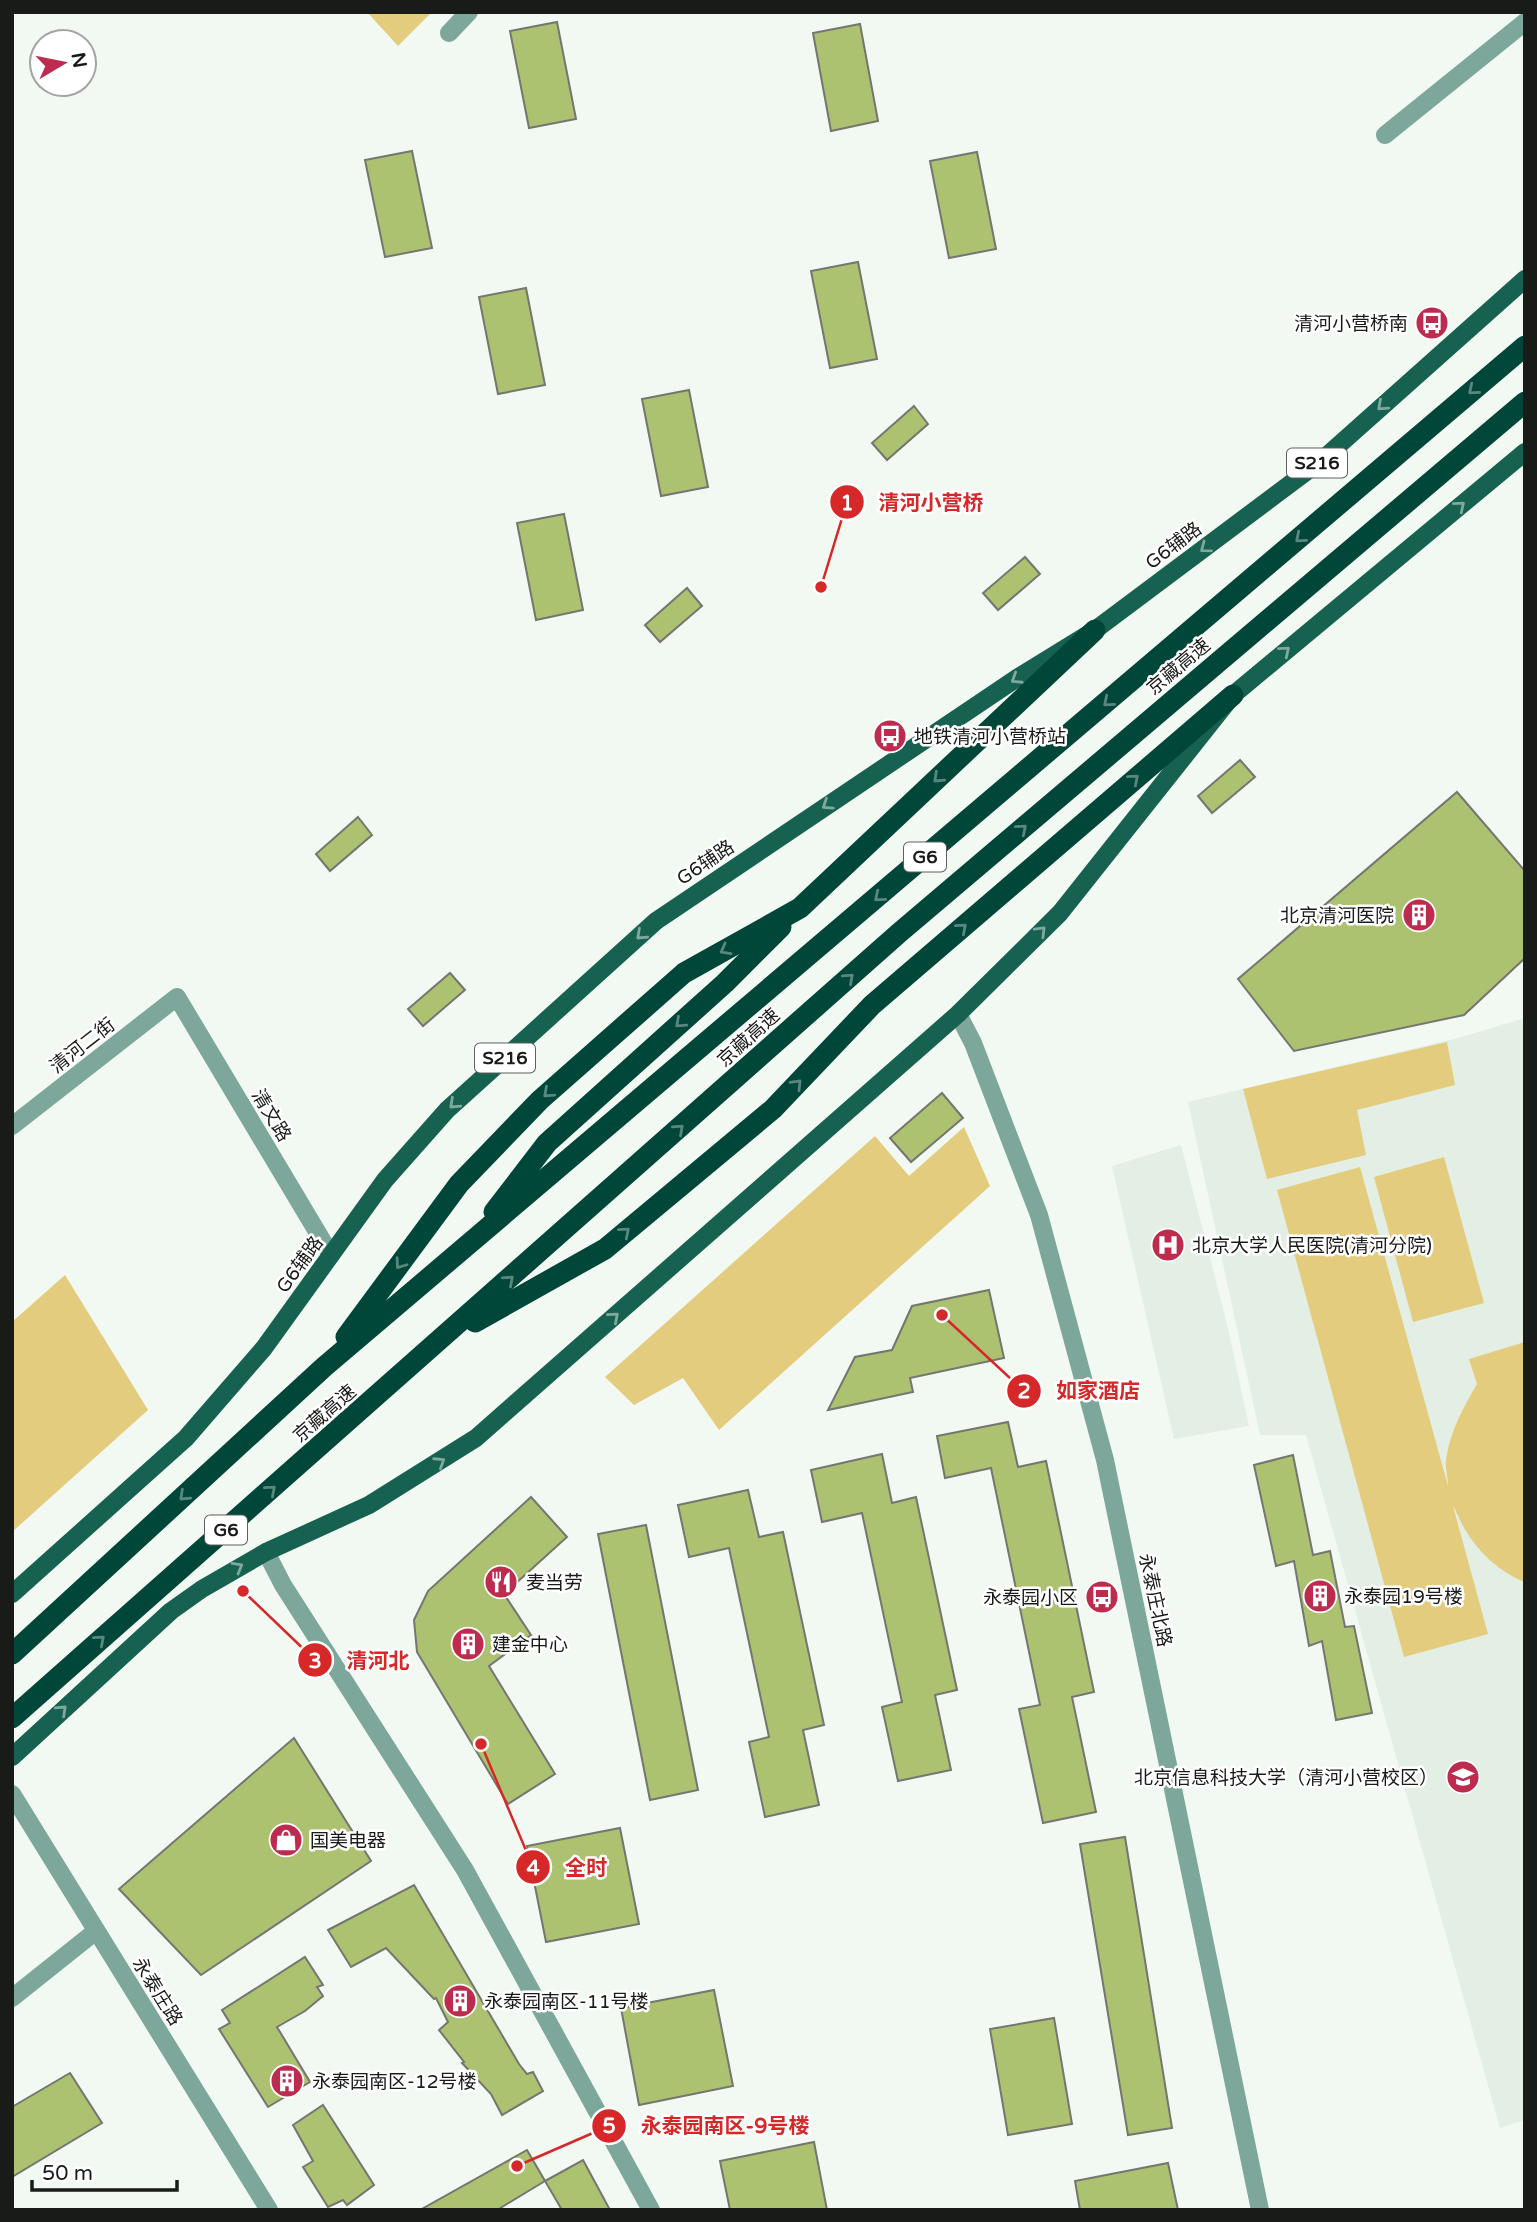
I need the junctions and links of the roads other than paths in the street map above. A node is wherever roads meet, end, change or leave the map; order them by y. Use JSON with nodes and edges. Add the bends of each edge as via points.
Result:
{"nodes":[{"id":1,"x":469,"y":12,"type":"edge"},
{"id":2,"x":1525,"y":22,"type":"edge"},
{"id":3,"x":449,"y":33,"type":"dead end"},
{"id":4,"x":1385,"y":135,"type":"dead end"},
{"id":5,"x":1525,"y":279,"type":"edge"},
{"id":6,"x":1525,"y":346,"type":"edge"},
{"id":7,"x":1525,"y":402,"type":"edge"},
{"id":8,"x":1525,"y":452,"type":"edge"},
{"id":9,"x":1095,"y":630,"type":"junction"},
{"id":10,"x":1233,"y":695,"type":"junction"},
{"id":11,"x":800,"y":908,"type":"junction"},
{"id":12,"x":177,"y":997,"type":"joint"},
{"id":13,"x":958,"y":1014,"type":"junction"},
{"id":14,"x":12,"y":1126,"type":"edge"},
{"id":15,"x":471,"y":1243,"type":"junction"},
{"id":16,"x":331,"y":1255,"type":"junction"},
{"id":17,"x":440,"y":1341,"type":"junction"},
{"id":18,"x":324,"y":1367,"type":"junction"},
{"id":19,"x":266,"y":1552,"type":"junction"},
{"id":20,"x":12,"y":1594,"type":"edge"},
{"id":21,"x":12,"y":1654,"type":"edge"},
{"id":22,"x":12,"y":1718,"type":"edge"},
{"id":23,"x":12,"y":1757,"type":"edge"},
{"id":24,"x":12,"y":1794,"type":"edge"},
{"id":25,"x":96,"y":1931,"type":"junction"},
{"id":26,"x":12,"y":1998,"type":"edge"},
{"id":27,"x":269,"y":2210,"type":"edge"},
{"id":28,"x":650,"y":2210,"type":"edge"},
{"id":29,"x":1260,"y":2210,"type":"edge"}],
"edges":[{"from":1,"to":3,"type":"street"},
{"from":2,"to":4,"type":"street"},
{"from":5,"to":9,"type":"main road","name":"G6辅路","number":"S216","one_way":true,"via":[[1322,460]]},
{"from":6,"to":15,"type":"highway","name":"京藏高速","number":"G6","one_way":true},
{"from":17,"to":7,"type":"highway","name":"京藏高速","number":"G6","one_way":true,"via":[[899,933]]},
{"from":10,"to":8,"type":"main road","one_way":true},
{"from":9,"to":11,"type":"highway","one_way":true},
{"from":9,"to":16,"type":"main road","name":"G6辅路","number":"S216","one_way":true,"via":[[656,921],[447,1110],[385,1180]]},
{"from":13,"to":10,"type":"main road","one_way":true,"via":[[1060,913]]},
{"from":17,"to":10,"type":"highway","one_way":true,"via":[[605,1249],[773,1109],[872,1005]]},
{"from":11,"to":15,"type":"highway","one_way":true,"via":[[725,983],[547,1143]]},
{"from":11,"to":18,"type":"highway","one_way":true,"via":[[684,973],[540,1100],[459,1184]]},
{"from":12,"to":14,"type":"street","name":"清河二街"},
{"from":12,"to":16,"type":"street","name":"清文路"},
{"from":19,"to":13,"type":"main road","one_way":true,"via":[[369,1505],[476,1438]]},
{"from":13,"to":29,"type":"street","name":"永泰庄北路","via":[[1040,1215],[1105,1460]]},
{"from":15,"to":18,"type":"highway","name":"京藏高速","number":"G6"},
{"from":16,"to":20,"type":"main road","name":"G6辅路","number":"S216","via":[[264,1348],[186,1438]]},
{"from":22,"to":17,"type":"highway","name":"京藏高速","number":"G6","one_way":true},
{"from":18,"to":21,"type":"highway","name":"京藏高速","number":"G6","one_way":true},
{"from":23,"to":19,"type":"main road","one_way":true,"via":[[171,1611]]},
{"from":19,"to":28,"type":"street","via":[[465,1870]]},
{"from":24,"to":25,"type":"street","name":"永泰庄路"},
{"from":25,"to":26,"type":"street"},
{"from":25,"to":27,"type":"street","name":"永泰庄路"}]}
